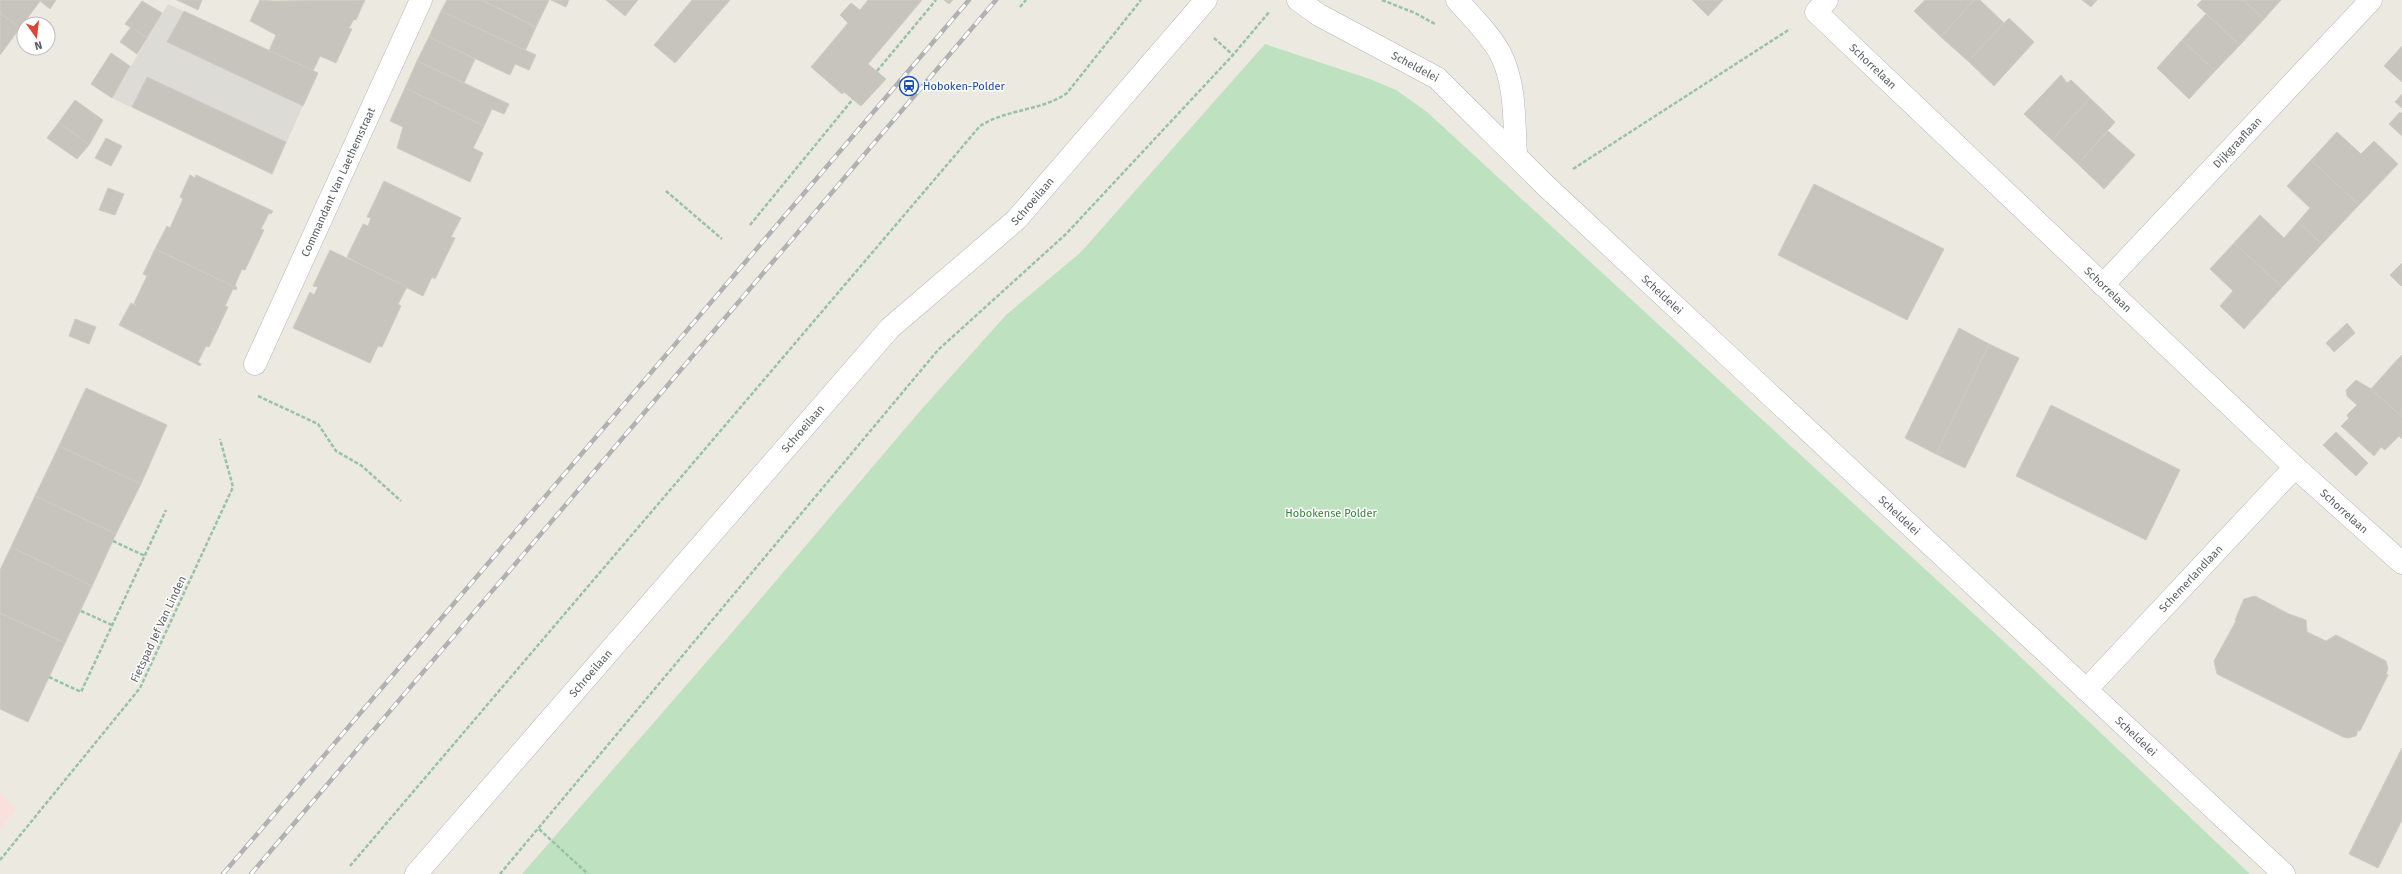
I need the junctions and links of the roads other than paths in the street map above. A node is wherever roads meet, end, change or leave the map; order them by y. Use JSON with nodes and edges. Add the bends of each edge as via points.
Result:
{"nodes":[{"id":1,"x":421,"y":0,"type":"edge"},
{"id":2,"x":1206,"y":0,"type":"edge"},
{"id":3,"x":1298,"y":0,"type":"edge"},
{"id":4,"x":1457,"y":0,"type":"edge"},
{"id":5,"x":2371,"y":0,"type":"edge"},
{"id":6,"x":1821,"y":6,"type":"edge"},
{"id":7,"x":1516,"y":156,"type":"junction"},
{"id":8,"x":2103,"y":285,"type":"junction"},
{"id":9,"x":255,"y":364,"type":"dead end"},
{"id":10,"x":2295,"y":467,"type":"junction"},
{"id":11,"x":2400,"y":558,"type":"edge"},
{"id":12,"x":2086,"y":690,"type":"junction"},
{"id":13,"x":416,"y":874,"type":"edge"},
{"id":14,"x":2284,"y":874,"type":"edge"}],
"edges":[{"from":1,"to":9,"type":"street","name":"Commandant Van Laethemstraat"},
{"from":2,"to":13,"type":"street","name":"Schroeilaan","via":[[1016,220],[890,328]]},
{"from":3,"to":7,"type":"street","name":"Scheldelei","via":[[1319,15],[1437,78]]},
{"from":4,"to":7,"type":"street","via":[[1499,52],[1508,74],[1513,102]]},
{"from":5,"to":8,"type":"street","name":"Dijkgraaflaan"},
{"from":6,"to":8,"type":"street","name":"Schorrelaan"},
{"from":7,"to":12,"type":"street","name":"Scheldelei"},
{"from":8,"to":10,"type":"street","name":"Schorrelaan"},
{"from":10,"to":11,"type":"street","name":"Schorrelaan"},
{"from":10,"to":12,"type":"street","name":"Schemerlandlaan"},
{"from":12,"to":14,"type":"street","name":"Scheldelei"}]}
